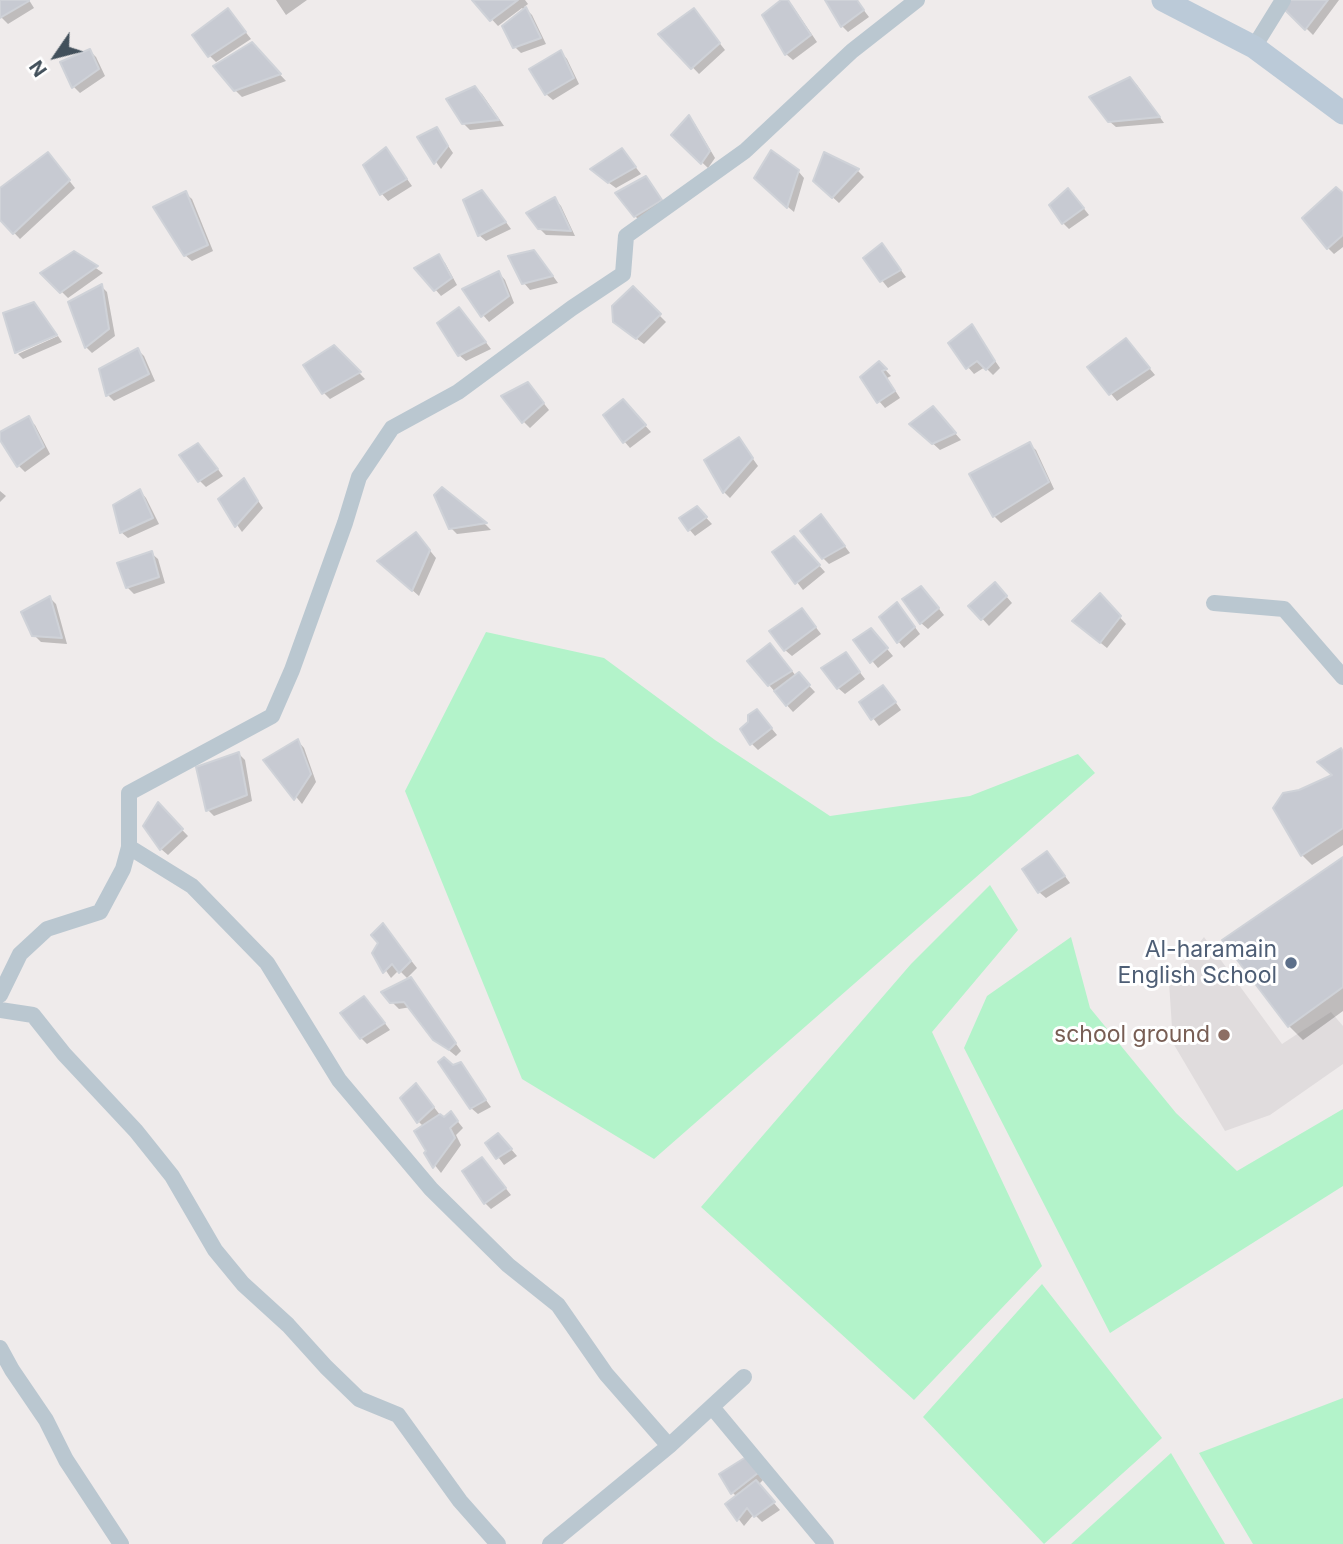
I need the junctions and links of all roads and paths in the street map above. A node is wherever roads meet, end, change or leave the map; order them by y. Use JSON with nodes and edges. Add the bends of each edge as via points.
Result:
{"nodes":[{"id":1,"x":917,"y":0,"type":"edge"},
{"id":2,"x":1163,"y":0,"type":"edge"},
{"id":3,"x":1283,"y":0,"type":"edge"},
{"id":4,"x":1254,"y":47,"type":"junction"},
{"id":5,"x":1343,"y":113,"type":"edge"},
{"id":6,"x":1214,"y":603,"type":"dead end"},
{"id":7,"x":1343,"y":677,"type":"edge"},
{"id":8,"x":129,"y":847,"type":"junction"},
{"id":9,"x":0,"y":995,"type":"edge"},
{"id":10,"x":0,"y":1010,"type":"edge"},
{"id":11,"x":0,"y":1348,"type":"edge"},
{"id":12,"x":744,"y":1377,"type":"dead end"},
{"id":13,"x":712,"y":1407,"type":"junction"},
{"id":14,"x":669,"y":1446,"type":"junction"},
{"id":15,"x":121,"y":1544,"type":"edge"},
{"id":16,"x":498,"y":1544,"type":"edge"},
{"id":17,"x":550,"y":1544,"type":"edge"},
{"id":18,"x":826,"y":1544,"type":"edge"}],
"edges":[{"from":1,"to":8,"type":"street","via":[[852,51],[745,151],[626,236],[624,274],[458,392],[392,428],[359,477],[272,716],[129,793]]},
{"from":2,"to":4,"type":"main road"},
{"from":3,"to":4,"type":"street"},
{"from":4,"to":5,"type":"main road"},
{"from":6,"to":7,"type":"street","via":[[1284,609]]},
{"from":8,"to":9,"type":"street","via":[[100,912],[47,929],[20,954]]},
{"from":8,"to":14,"type":"street","via":[[192,886],[267,963],[339,1080],[431,1189],[508,1265],[558,1305],[606,1374]]},
{"from":10,"to":16,"type":"street","via":[[33,1015],[172,1176],[215,1250],[243,1284],[359,1399],[398,1415],[460,1501]]},
{"from":11,"to":15,"type":"street"},
{"from":12,"to":13,"type":"street"},
{"from":13,"to":14,"type":"street"},
{"from":13,"to":18,"type":"street"},
{"from":14,"to":17,"type":"street"}]}
